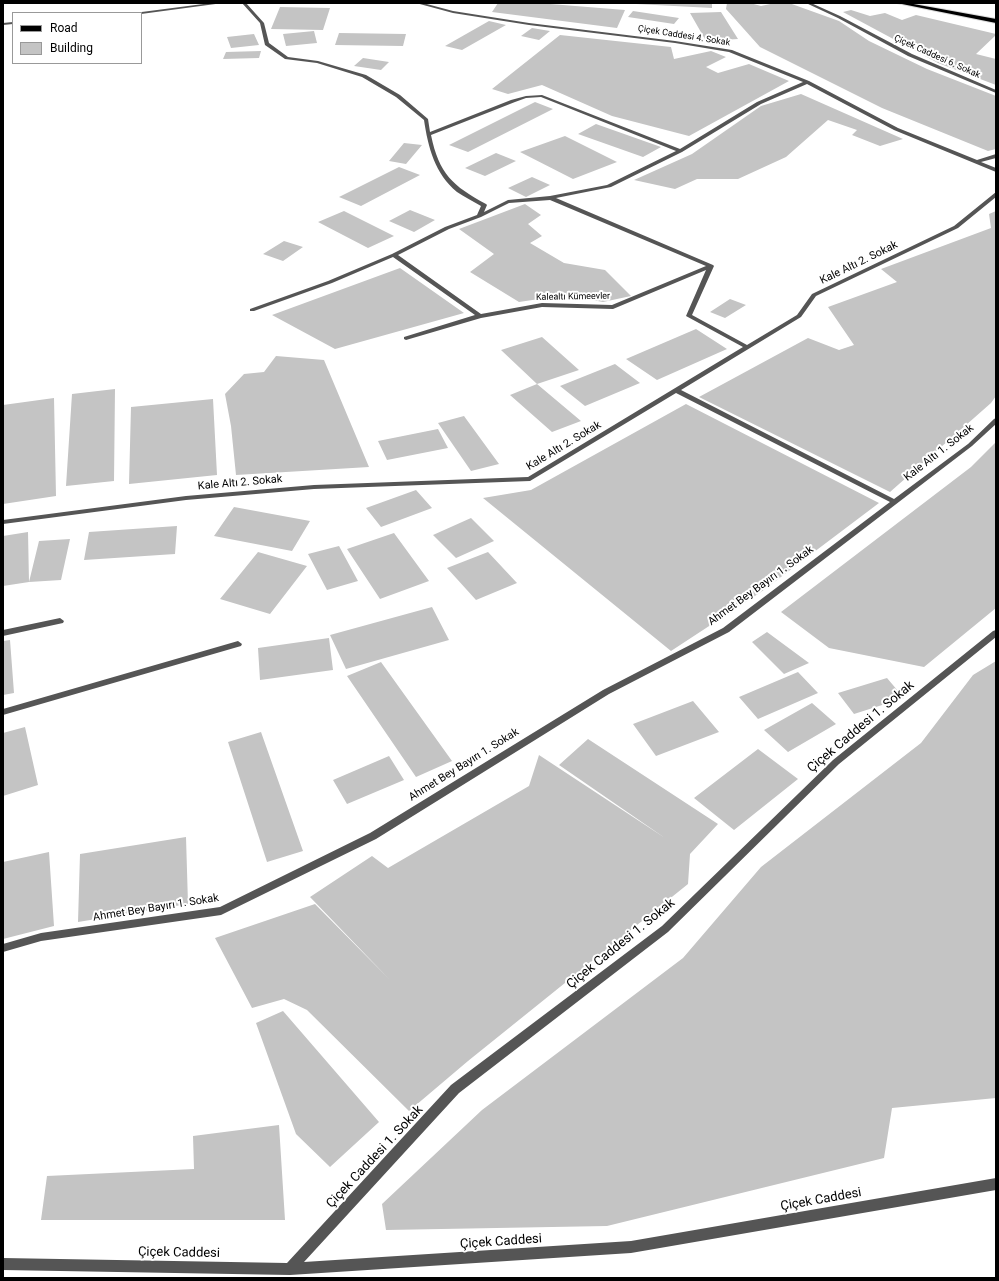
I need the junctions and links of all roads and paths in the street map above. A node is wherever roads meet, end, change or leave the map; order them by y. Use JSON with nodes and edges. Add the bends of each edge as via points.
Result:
{"nodes":[{"id":1,"x":221,"y":3,"type":"edge"},
{"id":2,"x":244,"y":3,"type":"edge"},
{"id":3,"x":418,"y":3,"type":"edge"},
{"id":4,"x":808,"y":3,"type":"edge"},
{"id":5,"x":900,"y":3,"type":"edge"},
{"id":6,"x":142,"y":12,"type":"edge"},
{"id":7,"x":996,"y":21,"type":"edge"},
{"id":8,"x":807,"y":82,"type":"junction"},
{"id":9,"x":996,"y":92,"type":"edge"},
{"id":10,"x":428,"y":135,"type":"junction"},
{"id":11,"x":680,"y":152,"type":"junction"},
{"id":12,"x":996,"y":156,"type":"edge"},
{"id":13,"x":976,"y":162,"type":"junction"},
{"id":14,"x":996,"y":170,"type":"edge"},
{"id":15,"x":996,"y":194,"type":"edge"},
{"id":16,"x":550,"y":198,"type":"junction"},
{"id":17,"x":478,"y":216,"type":"junction"},
{"id":18,"x":394,"y":255,"type":"junction"},
{"id":19,"x":711,"y":266,"type":"junction"},
{"id":20,"x":252,"y":310,"type":"dead end"},
{"id":21,"x":480,"y":316,"type":"junction"},
{"id":22,"x":406,"y":338,"type":"dead end"},
{"id":23,"x":747,"y":347,"type":"junction"},
{"id":24,"x":675,"y":390,"type":"junction"},
{"id":25,"x":996,"y":420,"type":"edge"},
{"id":26,"x":895,"y":502,"type":"junction"},
{"id":27,"x":3,"y":522,"type":"edge"},
{"id":28,"x":60,"y":621,"type":"dead end"},
{"id":29,"x":3,"y":633,"type":"edge"},
{"id":30,"x":996,"y":633,"type":"edge"},
{"id":31,"x":238,"y":644,"type":"dead end"},
{"id":32,"x":3,"y":712,"type":"edge"},
{"id":33,"x":3,"y":948,"type":"edge"},
{"id":34,"x":996,"y":1184,"type":"edge"},
{"id":35,"x":3,"y":1264,"type":"edge"},
{"id":36,"x":290,"y":1269,"type":"junction"}],
"edges":[{"from":1,"to":6,"type":"street"},
{"from":2,"to":10,"type":"street","via":[[262,23],[267,44],[287,58],[318,62],[364,76],[398,96],[426,120]]},
{"from":3,"to":8,"type":"street","name":"Çiçek Caddesi 4. Sokak","via":[[454,12],[529,24],[730,51]]},
{"from":4,"to":9,"type":"street","name":"Çiçek Caddesi 6. Sokak","via":[[840,17],[910,55]]},
{"from":5,"to":7,"type":"main road"},
{"from":8,"to":11,"type":"street","via":[[759,103]]},
{"from":8,"to":13,"type":"street","name":"Çiçek Caddesi 4. Sokak","via":[[896,128]]},
{"from":10,"to":11,"type":"street","via":[[513,101],[542,96]]},
{"from":10,"to":17,"type":"street","via":[[430,147],[441,170],[458,190],[484,205]]},
{"from":11,"to":16,"type":"street","via":[[609,186]]},
{"from":12,"to":13,"type":"street"},
{"from":13,"to":14,"type":"street","name":"Çiçek Caddesi 4. Sokak"},
{"from":15,"to":23,"type":"street","name":"Kale Altı 2. Sokak","via":[[956,227],[814,296],[799,316]]},
{"from":16,"to":17,"type":"street","via":[[508,202]]},
{"from":16,"to":19,"type":"street"},
{"from":17,"to":18,"type":"street","via":[[447,228]]},
{"from":18,"to":20,"type":"street","via":[[330,282]]},
{"from":18,"to":21,"type":"street"},
{"from":19,"to":21,"type":"street","name":"Kalealtı Kümeevler","via":[[613,307],[542,305]]},
{"from":19,"to":23,"type":"street","via":[[689,316]]},
{"from":21,"to":22,"type":"street","name":"Kalealtı Kümeevler"},
{"from":23,"to":24,"type":"street","name":"Kale Altı 2. Sokak"},
{"from":24,"to":26,"type":"street"},
{"from":24,"to":27,"type":"street","name":"Kale Altı 2. Sokak","via":[[530,479],[314,487],[186,498]]},
{"from":25,"to":26,"type":"street","name":"Kale Altı 1. Sokak","via":[[970,445]]},
{"from":26,"to":33,"type":"street","name":"Ahmet Bey Bayırı 1. Sokak","via":[[726,630],[606,692],[373,836],[221,911],[41,938]]},
{"from":28,"to":29,"type":"street"},
{"from":30,"to":36,"type":"street","name":"Çiçek Caddesi 1. Sokak","via":[[836,762],[665,929],[455,1089]]},
{"from":31,"to":32,"type":"street"},
{"from":34,"to":36,"type":"street","name":"Çiçek Caddesi","via":[[632,1247]]},
{"from":35,"to":36,"type":"street","name":"Çiçek Caddesi"}]}
